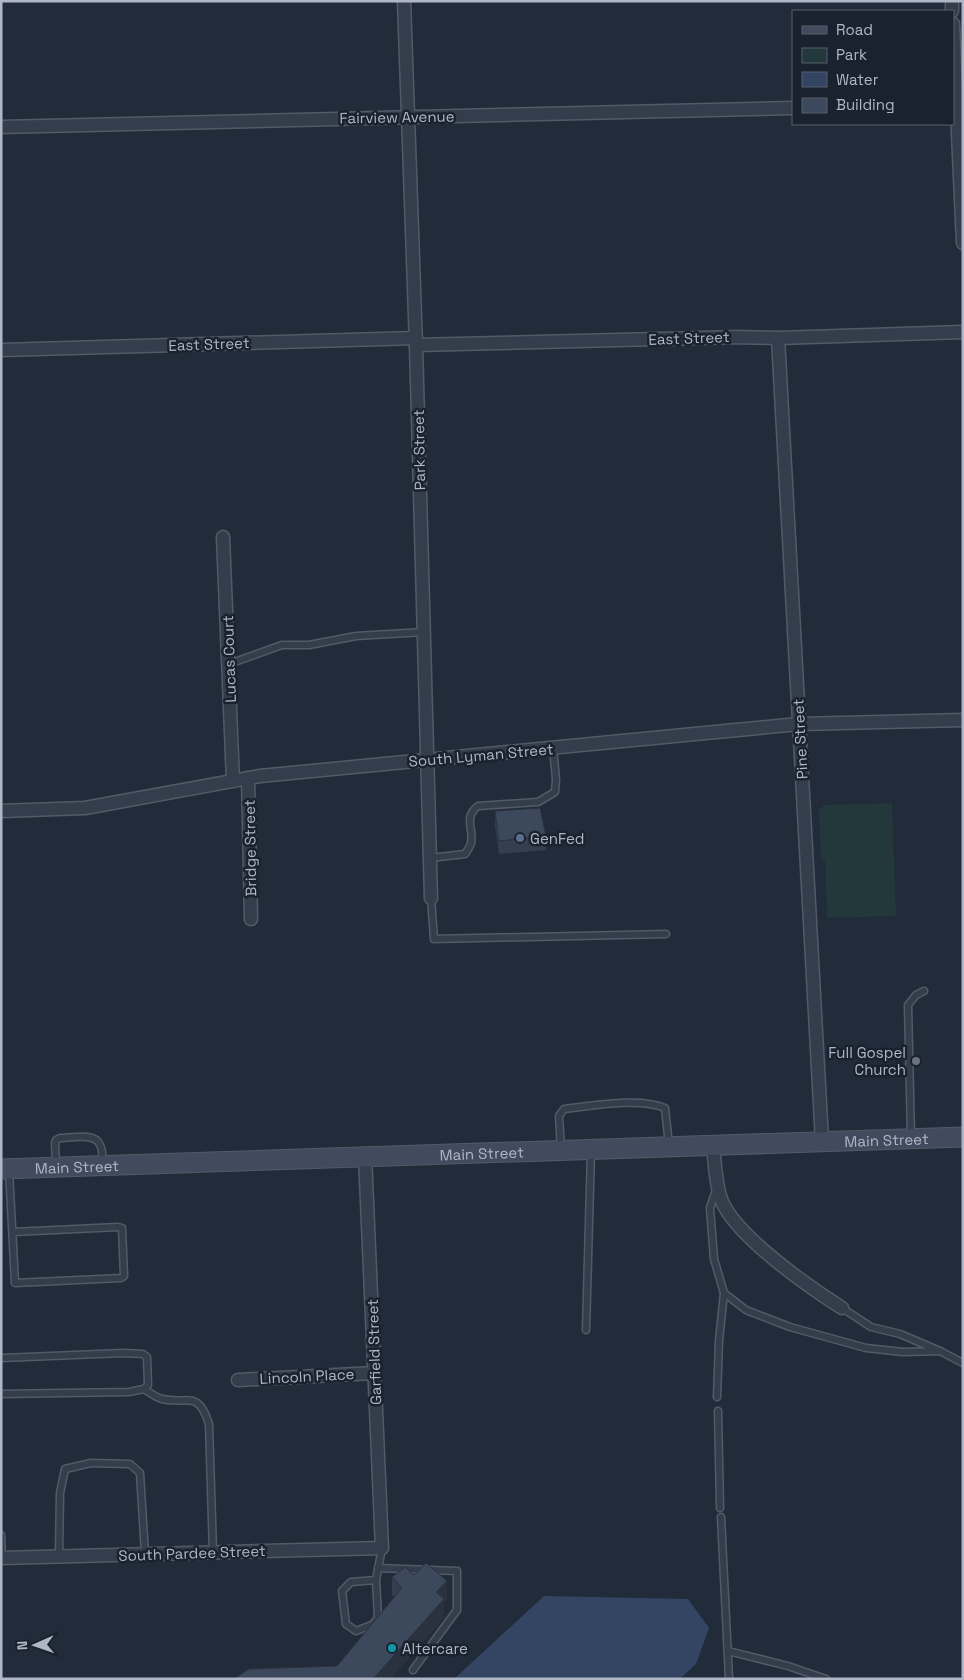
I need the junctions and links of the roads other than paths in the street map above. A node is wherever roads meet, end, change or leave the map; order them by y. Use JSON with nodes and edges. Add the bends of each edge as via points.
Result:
{"nodes":[{"id":1,"x":404,"y":1,"type":"edge"},
{"id":2,"x":954,"y":104,"type":"edge"},
{"id":3,"x":792,"y":108,"type":"edge"},
{"id":4,"x":408,"y":117,"type":"junction"},
{"id":5,"x":1,"y":128,"type":"edge"},
{"id":6,"x":963,"y":243,"type":"edge"},
{"id":7,"x":963,"y":332,"type":"edge"},
{"id":8,"x":778,"y":338,"type":"junction"},
{"id":9,"x":416,"y":342,"type":"junction"},
{"id":10,"x":1,"y":350,"type":"edge"},
{"id":11,"x":223,"y":536,"type":"dead end"},
{"id":12,"x":424,"y":632,"type":"junction"},
{"id":13,"x":229,"y":664,"type":"junction"},
{"id":14,"x":963,"y":720,"type":"edge"},
{"id":15,"x":799,"y":724,"type":"junction"},
{"id":16,"x":554,"y":748,"type":"junction"},
{"id":17,"x":427,"y":760,"type":"junction"},
{"id":18,"x":248,"y":778,"type":"junction"},
{"id":19,"x":233,"y":780,"type":"junction"},
{"id":20,"x":1,"y":811,"type":"edge"},
{"id":21,"x":430,"y":858,"type":"junction"},
{"id":22,"x":431,"y":898,"type":"joint"},
{"id":23,"x":251,"y":919,"type":"dead end"},
{"id":24,"x":666,"y":934,"type":"dead end"},
{"id":25,"x":924,"y":991,"type":"dead end"},
{"id":26,"x":963,"y":1136,"type":"edge"},
{"id":27,"x":912,"y":1138,"type":"junction"},
{"id":28,"x":822,"y":1141,"type":"junction"},
{"id":29,"x":713,"y":1146,"type":"junction"},
{"id":30,"x":670,"y":1147,"type":"junction"},
{"id":31,"x":561,"y":1150,"type":"junction"},
{"id":32,"x":591,"y":1150,"type":"junction"},
{"id":33,"x":365,"y":1156,"type":"junction"},
{"id":34,"x":103,"y":1166,"type":"junction"},
{"id":35,"x":56,"y":1167,"type":"junction"},
{"id":36,"x":5,"y":1169,"type":"edge"},
{"id":37,"x":717,"y":1188,"type":"junction"},
{"id":38,"x":13,"y":1232,"type":"junction"},
{"id":39,"x":724,"y":1293,"type":"junction"},
{"id":40,"x":842,"y":1308,"type":"joint"},
{"id":41,"x":586,"y":1330,"type":"dead end"},
{"id":42,"x":940,"y":1351,"type":"junction"},
{"id":43,"x":1,"y":1358,"type":"edge"},
{"id":44,"x":963,"y":1363,"type":"edge"},
{"id":45,"x":374,"y":1373,"type":"junction"},
{"id":46,"x":238,"y":1380,"type":"dead end"},
{"id":47,"x":144,"y":1389,"type":"junction"},
{"id":48,"x":1,"y":1394,"type":"edge"},
{"id":49,"x":717,"y":1397,"type":"dead end"},
{"id":50,"x":718,"y":1411,"type":"dead end"},
{"id":51,"x":720,"y":1508,"type":"dead end"},
{"id":52,"x":721,"y":1517,"type":"dead end"},
{"id":53,"x":1,"y":1535,"type":"edge"},
{"id":54,"x":382,"y":1548,"type":"junction"},
{"id":55,"x":213,"y":1552,"type":"junction"},
{"id":56,"x":145,"y":1554,"type":"junction"},
{"id":57,"x":58,"y":1556,"type":"junction"},
{"id":58,"x":2,"y":1558,"type":"edge"},
{"id":59,"x":378,"y":1568,"type":"junction"},
{"id":60,"x":376,"y":1580,"type":"junction"},
{"id":61,"x":728,"y":1650,"type":"junction"},
{"id":62,"x":413,"y":1670,"type":"dead end"},
{"id":63,"x":729,"y":1679,"type":"edge"},
{"id":64,"x":826,"y":1679,"type":"edge"}],
"edges":[{"from":1,"to":4,"type":"street","name":"Park Street"},
{"from":2,"to":6,"type":"street"},
{"from":3,"to":4,"type":"street","name":"Fairview Avenue"},
{"from":4,"to":5,"type":"street","name":"Fairview Avenue"},
{"from":4,"to":9,"type":"street","name":"Park Street"},
{"from":7,"to":8,"type":"street","name":"East Street"},
{"from":8,"to":9,"type":"street","name":"East Street"},
{"from":8,"to":15,"type":"street","name":"Pine Street"},
{"from":9,"to":10,"type":"street","name":"East Street"},
{"from":9,"to":12,"type":"street","name":"Park Street"},
{"from":11,"to":13,"type":"street","name":"Lucas Court"},
{"from":12,"to":13,"type":"lane","via":[[282,645]]},
{"from":12,"to":17,"type":"street","name":"Park Street"},
{"from":13,"to":19,"type":"street","name":"Lucas Court"},
{"from":14,"to":15,"type":"street","name":"South Lyman Street"},
{"from":15,"to":16,"type":"street","name":"South Lyman Street"},
{"from":15,"to":28,"type":"street","name":"Pine Street"},
{"from":16,"to":17,"type":"street","name":"South Lyman Street"},
{"from":16,"to":21,"type":"lane","via":[[555,792],[538,802],[478,806],[470,817],[471,843],[465,854]]},
{"from":17,"to":18,"type":"street","name":"South Lyman Street"},
{"from":17,"to":21,"type":"street","name":"Park Street"},
{"from":18,"to":19,"type":"street","name":"South Lyman Street"},
{"from":18,"to":23,"type":"street","name":"Bridge Street"},
{"from":19,"to":20,"type":"street","name":"South Lyman Street","via":[[85,808]]},
{"from":21,"to":22,"type":"street","name":"Park Street"},
{"from":22,"to":24,"type":"lane","via":[[434,939]]},
{"from":25,"to":27,"type":"lane","via":[[908,1005]]},
{"from":26,"to":27,"type":"main road","name":"Main Street"},
{"from":27,"to":28,"type":"main road","name":"Main Street"},
{"from":28,"to":29,"type":"main road","name":"Main Street"},
{"from":29,"to":30,"type":"main road","name":"Main Street"},
{"from":29,"to":37,"type":"street"},
{"from":30,"to":31,"type":"lane","via":[[665,1108],[635,1103],[564,1109],[559,1116]]},
{"from":30,"to":32,"type":"main road","name":"Main Street"},
{"from":31,"to":32,"type":"main road","name":"Main Street"},
{"from":31,"to":33,"type":"main road","name":"Main Street"},
{"from":32,"to":41,"type":"lane"},
{"from":33,"to":34,"type":"main road","name":"Main Street"},
{"from":33,"to":45,"type":"street","name":"Garfield Street"},
{"from":34,"to":35,"type":"main road","name":"Main Street"},
{"from":34,"to":35,"type":"lane","via":[[101,1146],[94,1138],[60,1138],[55,1144]]},
{"from":35,"to":36,"type":"main road","name":"Main Street"},
{"from":36,"to":38,"type":"lane"},
{"from":37,"to":39,"type":"lane","via":[[710,1208],[714,1258]]},
{"from":37,"to":40,"type":"street","via":[[729,1216],[760,1247]]},
{"from":38,"to":38,"type":"lane","via":[[15,1282],[124,1276],[122,1228]]},
{"from":39,"to":42,"type":"lane","via":[[746,1310],[781,1324],[866,1348]]},
{"from":39,"to":49,"type":"lane"},
{"from":40,"to":42,"type":"lane","via":[[871,1326]]},
{"from":42,"to":44,"type":"lane"},
{"from":43,"to":47,"type":"lane","via":[[143,1354],[147,1357],[148,1385]]},
{"from":45,"to":46,"type":"street","name":"Lincoln Place"},
{"from":45,"to":54,"type":"street","name":"Garfield Street"},
{"from":47,"to":48,"type":"lane"},
{"from":47,"to":55,"type":"lane","via":[[160,1399],[194,1400],[205,1409],[209,1424]]},
{"from":50,"to":51,"type":"lane"},
{"from":52,"to":61,"type":"lane"},
{"from":53,"to":58,"type":"lane"},
{"from":54,"to":55,"type":"street","name":"South Pardee Street"},
{"from":54,"to":59,"type":"lane"},
{"from":55,"to":56,"type":"street","name":"South Pardee Street"},
{"from":56,"to":57,"type":"street","name":"South Pardee Street"},
{"from":56,"to":57,"type":"lane","via":[[140,1473],[130,1464],[91,1463],[66,1469],[60,1493]]},
{"from":57,"to":58,"type":"street","name":"South Pardee Street"},
{"from":59,"to":60,"type":"lane"},
{"from":59,"to":62,"type":"lane","via":[[457,1571],[457,1610]]},
{"from":60,"to":60,"type":"lane","via":[[351,1582],[342,1591],[346,1624],[356,1632],[372,1625],[378,1618]]},
{"from":61,"to":63,"type":"lane"},
{"from":61,"to":64,"type":"lane"}]}
